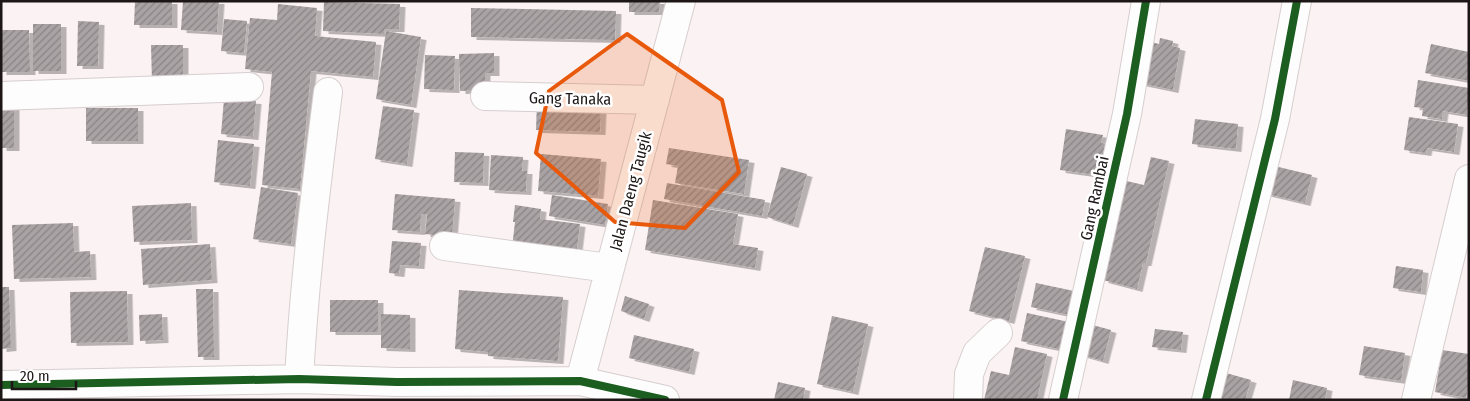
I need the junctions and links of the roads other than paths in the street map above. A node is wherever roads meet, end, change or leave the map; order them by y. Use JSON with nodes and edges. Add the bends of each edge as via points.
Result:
{"nodes":[{"id":1,"x":681,"y":1,"type":"edge"},
{"id":2,"x":1146,"y":1,"type":"edge"},
{"id":3,"x":1297,"y":1,"type":"edge"},
{"id":4,"x":249,"y":87,"type":"dead end"},
{"id":5,"x":328,"y":92,"type":"dead end"},
{"id":6,"x":1,"y":96,"type":"edge"},
{"id":7,"x":484,"y":96,"type":"dead end"},
{"id":8,"x":655,"y":100,"type":"junction"},
{"id":9,"x":1469,"y":179,"type":"edge"},
{"id":10,"x":444,"y":246,"type":"dead end"},
{"id":11,"x":610,"y":268,"type":"junction"},
{"id":12,"x":998,"y":333,"type":"dead end"},
{"id":13,"x":299,"y":379,"type":"junction"},
{"id":14,"x":580,"y":381,"type":"junction"},
{"id":15,"x":1,"y":385,"type":"edge"},
{"id":16,"x":395,"y":391,"type":"edge"},
{"id":17,"x":665,"y":400,"type":"edge"},
{"id":18,"x":968,"y":400,"type":"edge"},
{"id":19,"x":1063,"y":400,"type":"edge"},
{"id":20,"x":1206,"y":400,"type":"edge"},
{"id":21,"x":1416,"y":400,"type":"edge"}],
"edges":[{"from":1,"to":8,"type":"street","name":"Jalan Daeng Taugik"},
{"from":2,"to":19,"type":"street","name":"Gang Rambai","via":[[1127,114]]},
{"from":3,"to":20,"type":"street","via":[[1275,119]]},
{"from":4,"to":6,"type":"street"},
{"from":5,"to":13,"type":"street","via":[[311,228]]},
{"from":7,"to":8,"type":"street","name":"Gang Tanaka"},
{"from":8,"to":11,"type":"street","name":"Jalan Daeng Taugik"},
{"from":9,"to":21,"type":"street"},
{"from":10,"to":11,"type":"street"},
{"from":11,"to":14,"type":"street","name":"Jalan Daeng Taugik"},
{"from":12,"to":18,"type":"street","via":[[977,353],[969,374]]},
{"from":13,"to":15,"type":"street"},
{"from":13,"to":16,"type":"street"},
{"from":14,"to":16,"type":"street"},
{"from":14,"to":17,"type":"street"}]}
